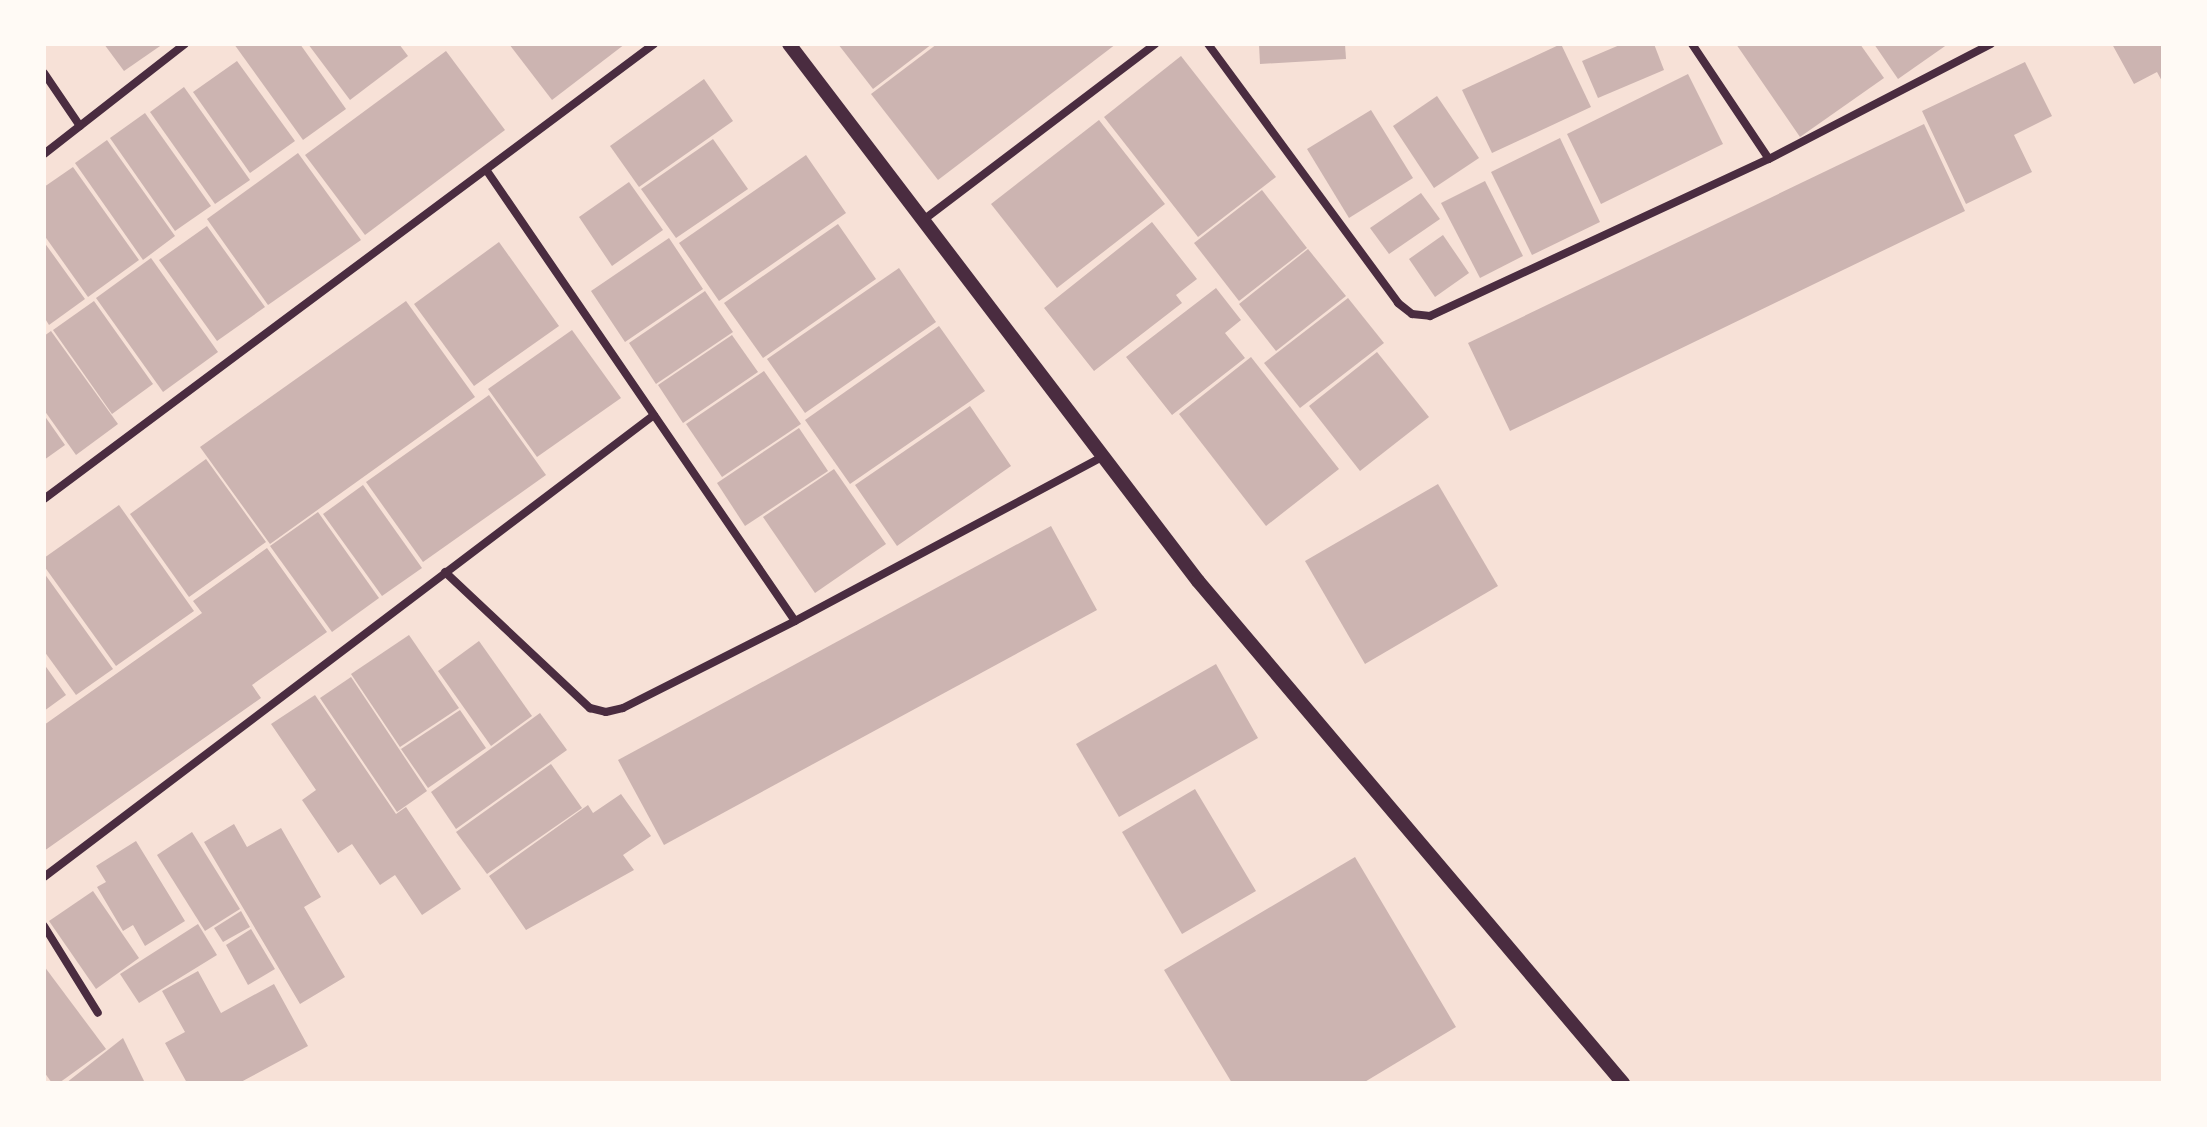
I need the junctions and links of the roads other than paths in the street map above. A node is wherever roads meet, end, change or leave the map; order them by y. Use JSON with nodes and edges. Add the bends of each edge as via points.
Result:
{"nodes":[{"id":1,"x":185,"y":44,"type":"edge"},
{"id":2,"x":654,"y":44,"type":"edge"},
{"id":3,"x":789,"y":44,"type":"edge"},
{"id":4,"x":1155,"y":44,"type":"edge"},
{"id":5,"x":1208,"y":44,"type":"edge"},
{"id":6,"x":1692,"y":44,"type":"edge"},
{"id":7,"x":1991,"y":44,"type":"edge"},
{"id":8,"x":44,"y":73,"type":"edge"},
{"id":9,"x":80,"y":126,"type":"junction"},
{"id":10,"x":44,"y":154,"type":"edge"},
{"id":11,"x":1769,"y":159,"type":"junction"},
{"id":12,"x":487,"y":171,"type":"junction"},
{"id":13,"x":926,"y":218,"type":"junction"},
{"id":14,"x":654,"y":415,"type":"junction"},
{"id":15,"x":1102,"y":457,"type":"junction"},
{"id":16,"x":44,"y":499,"type":"edge"},
{"id":17,"x":445,"y":572,"type":"junction"},
{"id":18,"x":795,"y":621,"type":"junction"},
{"id":19,"x":44,"y":877,"type":"edge"},
{"id":20,"x":44,"y":926,"type":"edge"},
{"id":21,"x":98,"y":1013,"type":"dead end"},
{"id":22,"x":1623,"y":1083,"type":"edge"}],
"edges":[{"from":1,"to":9,"type":"street"},
{"from":2,"to":12,"type":"street"},
{"from":3,"to":13,"type":"street"},
{"from":4,"to":13,"type":"street"},
{"from":5,"to":11,"type":"street","via":[[1398,303],[1412,314],[1430,316]]},
{"from":6,"to":11,"type":"street"},
{"from":7,"to":11,"type":"street"},
{"from":8,"to":9,"type":"street"},
{"from":9,"to":10,"type":"street"},
{"from":12,"to":14,"type":"street"},
{"from":12,"to":16,"type":"street"},
{"from":13,"to":15,"type":"street"},
{"from":14,"to":17,"type":"street"},
{"from":14,"to":18,"type":"street"},
{"from":15,"to":18,"type":"street"},
{"from":15,"to":22,"type":"street","via":[[1198,581]]},
{"from":17,"to":18,"type":"street","via":[[590,708],[606,712]]},
{"from":17,"to":19,"type":"street"},
{"from":20,"to":21,"type":"street"}]}
